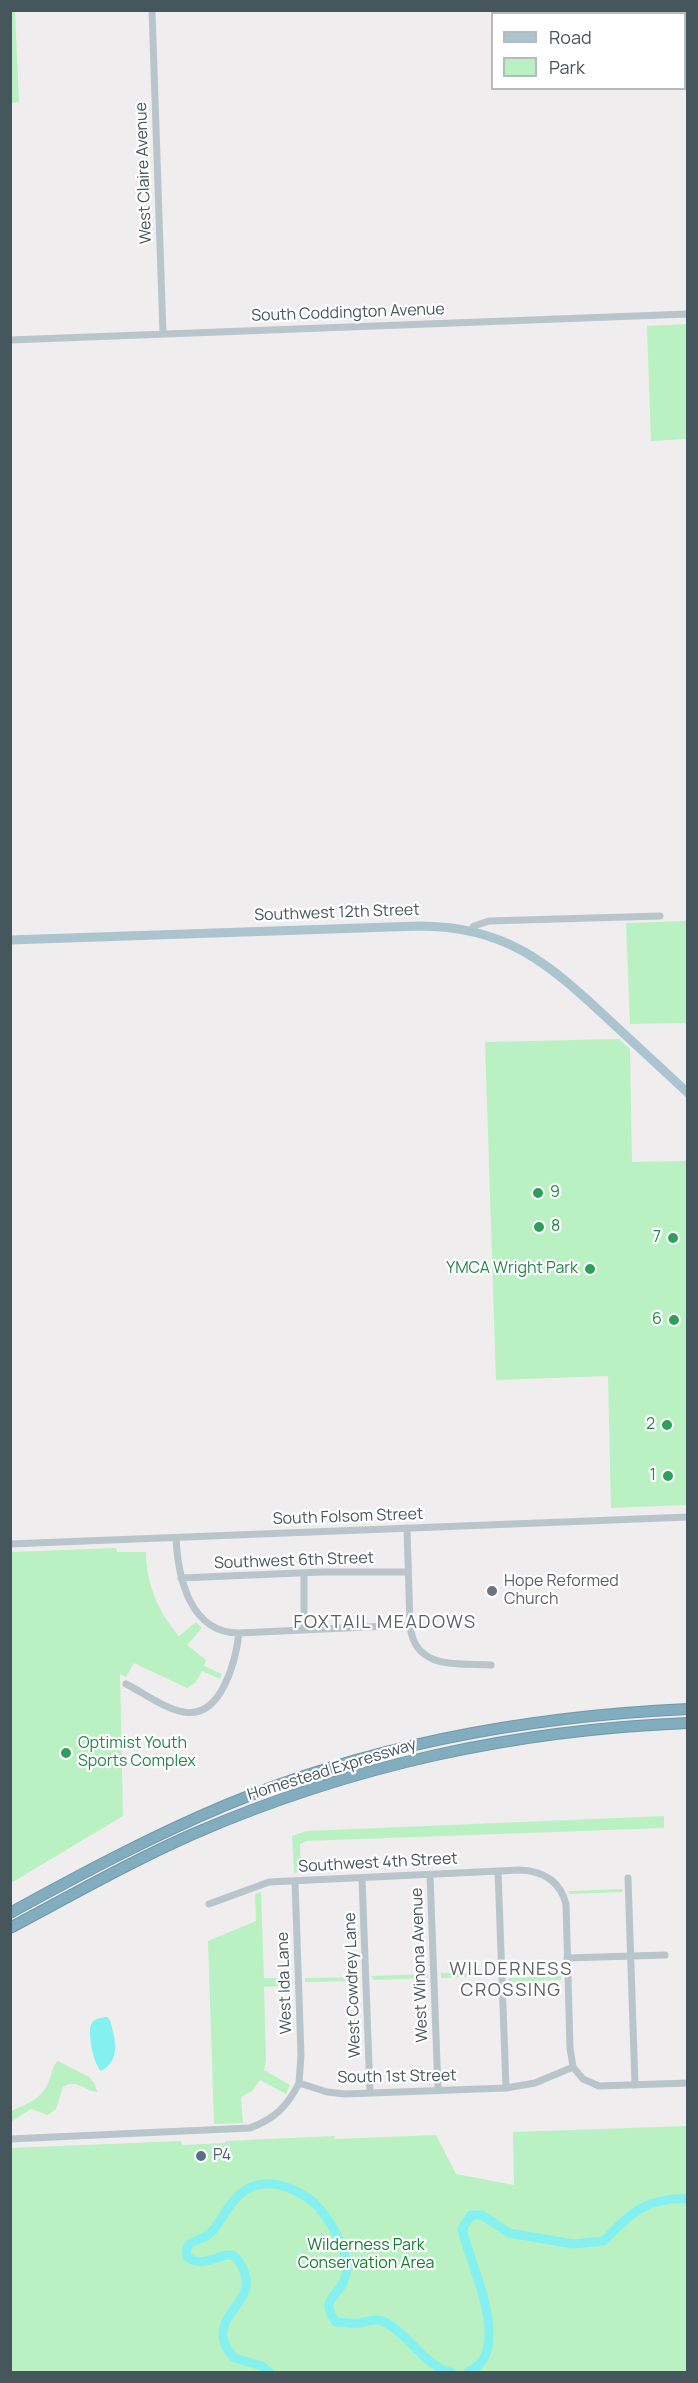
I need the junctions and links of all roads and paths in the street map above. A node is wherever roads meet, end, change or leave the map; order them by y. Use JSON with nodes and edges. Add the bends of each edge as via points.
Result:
{"nodes":[{"id":1,"x":152,"y":10,"type":"edge"},
{"id":2,"x":687,"y":314,"type":"edge"},
{"id":3,"x":163,"y":334,"type":"junction"},
{"id":4,"x":10,"y":340,"type":"edge"},
{"id":5,"x":660,"y":916,"type":"dead end"},
{"id":6,"x":470,"y":931,"type":"junction"},
{"id":7,"x":10,"y":940,"type":"edge"},
{"id":8,"x":687,"y":1093,"type":"edge"},
{"id":9,"x":687,"y":1517,"type":"edge"},
{"id":10,"x":407,"y":1528,"type":"junction"},
{"id":11,"x":176,"y":1538,"type":"junction"},
{"id":12,"x":10,"y":1544,"type":"edge"},
{"id":13,"x":408,"y":1572,"type":"junction"},
{"id":14,"x":304,"y":1573,"type":"junction"},
{"id":15,"x":181,"y":1578,"type":"junction"},
{"id":16,"x":410,"y":1625,"type":"junction"},
{"id":17,"x":304,"y":1630,"type":"junction"},
{"id":18,"x":239,"y":1633,"type":"junction"},
{"id":19,"x":490,"y":1665,"type":"dead end"},
{"id":20,"x":126,"y":1684,"type":"dead end"},
{"id":21,"x":687,"y":1709,"type":"edge"},
{"id":22,"x":687,"y":1723,"type":"edge"},
{"id":23,"x":498,"y":1871,"type":"junction"},
{"id":24,"x":430,"y":1875,"type":"junction"},
{"id":25,"x":363,"y":1878,"type":"junction"},
{"id":26,"x":628,"y":1878,"type":"dead end"},
{"id":27,"x":295,"y":1881,"type":"junction"},
{"id":28,"x":209,"y":1904,"type":"dead end"},
{"id":29,"x":10,"y":1913,"type":"edge"},
{"id":30,"x":10,"y":1928,"type":"edge"},
{"id":31,"x":665,"y":1955,"type":"dead end"},
{"id":32,"x":630,"y":1956,"type":"junction"},
{"id":33,"x":567,"y":1958,"type":"junction"},
{"id":34,"x":573,"y":2067,"type":"junction"},
{"id":35,"x":299,"y":2083,"type":"junction"},
{"id":36,"x":687,"y":2083,"type":"edge"},
{"id":37,"x":635,"y":2085,"type":"junction"},
{"id":38,"x":506,"y":2088,"type":"junction"},
{"id":39,"x":438,"y":2090,"type":"junction"},
{"id":40,"x":370,"y":2092,"type":"junction"},
{"id":41,"x":10,"y":2139,"type":"edge"}],
"edges":[{"from":1,"to":3,"type":"street","name":"West Claire Avenue"},
{"from":2,"to":3,"type":"street","name":"South Coddington Avenue"},
{"from":3,"to":4,"type":"street","name":"South Coddington Avenue"},
{"from":5,"to":6,"type":"street","name":"Southwest 12th Street","via":[[489,921]]},
{"from":6,"to":7,"type":"main road","name":"Southwest 12th Street","via":[[409,926]]},
{"from":6,"to":8,"type":"main road","via":[[514,946],[553,969]]},
{"from":9,"to":10,"type":"street","name":"South Folsom Street"},
{"from":10,"to":11,"type":"street","name":"South Folsom Street"},
{"from":10,"to":13,"type":"street"},
{"from":11,"to":12,"type":"street","name":"South Folsom Street"},
{"from":11,"to":15,"type":"street"},
{"from":13,"to":14,"type":"street","name":"Southwest 6th Street"},
{"from":13,"to":16,"type":"street"},
{"from":14,"to":15,"type":"street","name":"Southwest 6th Street"},
{"from":14,"to":17,"type":"street"},
{"from":15,"to":18,"type":"street","via":[[207,1624],[222,1632]]},
{"from":16,"to":17,"type":"street"},
{"from":16,"to":19,"type":"street","via":[[416,1646],[434,1661]]},
{"from":17,"to":18,"type":"street"},
{"from":18,"to":20,"type":"street","via":[[225,1683],[214,1702],[203,1710],[182,1712]]},
{"from":21,"to":29,"type":"highway","name":"Homestead Expressway","via":[[570,1717],[491,1729],[330,1768],[239,1800],[168,1831]]},
{"from":22,"to":30,"type":"highway","name":"Homestead Expressway","via":[[596,1728],[511,1739],[352,1776],[275,1801],[192,1835]]},
{"from":23,"to":24,"type":"street","name":"Southwest 4th Street"},
{"from":23,"to":33,"type":"street","name":"Southwest 4th Street","via":[[530,1871],[550,1878],[563,1894]]},
{"from":23,"to":38,"type":"street"},
{"from":24,"to":25,"type":"street","name":"Southwest 4th Street"},
{"from":24,"to":39,"type":"street","name":"West Winona Avenue"},
{"from":25,"to":27,"type":"street","name":"Southwest 4th Street"},
{"from":25,"to":40,"type":"street","name":"West Cowdrey Lane"},
{"from":26,"to":32,"type":"street"},
{"from":27,"to":28,"type":"street","name":"Southwest 4th Street","via":[[269,1882]]},
{"from":27,"to":35,"type":"street","name":"West Ida Lane"},
{"from":31,"to":32,"type":"street"},
{"from":32,"to":33,"type":"street"},
{"from":32,"to":37,"type":"street"},
{"from":33,"to":34,"type":"street"},
{"from":34,"to":37,"type":"street","via":[[583,2079],[599,2086]]},
{"from":34,"to":38,"type":"street","name":"South 1st Street","via":[[535,2083]]},
{"from":35,"to":40,"type":"street","name":"South 1st Street","via":[[337,2094]]},
{"from":35,"to":41,"type":"street","via":[[280,2113],[250,2128]]},
{"from":36,"to":37,"type":"street"},
{"from":38,"to":39,"type":"street","name":"South 1st Street"},
{"from":39,"to":40,"type":"street","name":"South 1st Street"}]}
